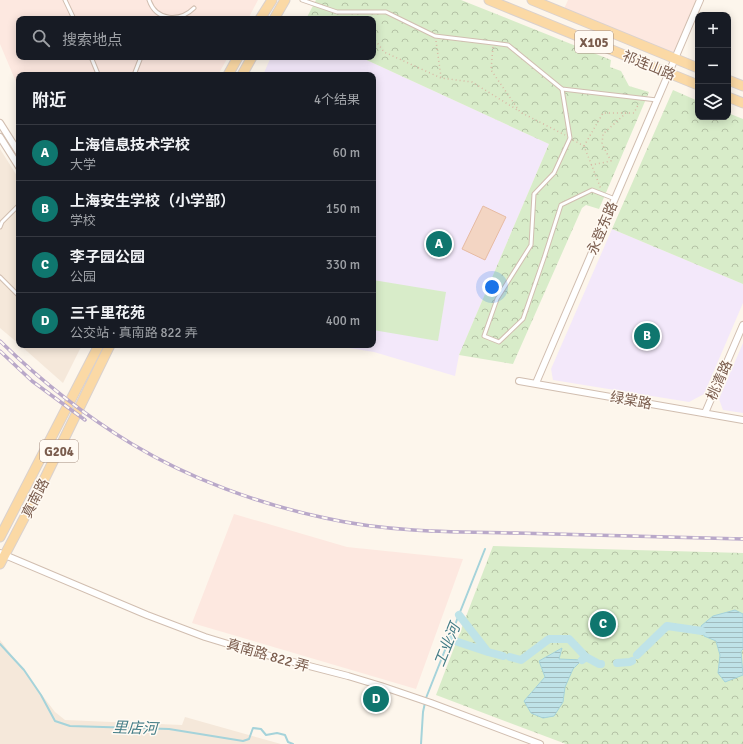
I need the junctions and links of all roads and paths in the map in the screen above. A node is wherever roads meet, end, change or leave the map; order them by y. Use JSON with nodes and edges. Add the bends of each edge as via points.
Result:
{"nodes":[{"id":1,"x":65,"y":0,"type":"edge"},
{"id":2,"x":149,"y":0,"type":"edge"},
{"id":3,"x":272,"y":0,"type":"edge"},
{"id":4,"x":285,"y":0,"type":"edge"},
{"id":5,"x":302,"y":0,"type":"edge"},
{"id":6,"x":489,"y":0,"type":"edge"},
{"id":7,"x":532,"y":0,"type":"edge"},
{"id":8,"x":700,"y":0,"type":"edge"},
{"id":9,"x":194,"y":8,"type":"dead end"},
{"id":10,"x":160,"y":14,"type":"joint"},
{"id":11,"x":73,"y":16,"type":"edge"},
{"id":12,"x":165,"y":16,"type":"edge"},
{"id":13,"x":184,"y":16,"type":"edge"},
{"id":14,"x":262,"y":16,"type":"edge"},
{"id":15,"x":276,"y":16,"type":"edge"},
{"id":16,"x":435,"y":36,"type":"junction"},
{"id":17,"x":376,"y":41,"type":"edge"},
{"id":18,"x":493,"y":43,"type":"junction"},
{"id":19,"x":675,"y":59,"type":"junction"},
{"id":20,"x":92,"y":60,"type":"edge"},
{"id":21,"x":140,"y":60,"type":"edge"},
{"id":22,"x":236,"y":60,"type":"edge"},
{"id":23,"x":250,"y":60,"type":"edge"},
{"id":24,"x":695,"y":67,"type":"edge"},
{"id":25,"x":97,"y":72,"type":"edge"},
{"id":26,"x":135,"y":72,"type":"edge"},
{"id":27,"x":230,"y":72,"type":"edge"},
{"id":28,"x":244,"y":72,"type":"edge"},
{"id":29,"x":669,"y":73,"type":"junction"},
{"id":30,"x":441,"y":78,"type":"junction"},
{"id":31,"x":731,"y":81,"type":"edge"},
{"id":32,"x":696,"y":84,"type":"edge"},
{"id":33,"x":743,"y":86,"type":"edge"},
{"id":34,"x":562,"y":89,"type":"junction"},
{"id":35,"x":641,"y":98,"type":"junction"},
{"id":36,"x":731,"y":98,"type":"edge"},
{"id":37,"x":657,"y":100,"type":"junction"},
{"id":38,"x":743,"y":103,"type":"edge"},
{"id":39,"x":520,"y":112,"type":"junction"},
{"id":40,"x":626,"y":113,"type":"junction"},
{"id":41,"x":0,"y":123,"type":"edge"},
{"id":42,"x":0,"y":137,"type":"edge"},
{"id":43,"x":570,"y":138,"type":"junction"},
{"id":44,"x":584,"y":146,"type":"junction"},
{"id":45,"x":16,"y":148,"type":"edge"},
{"id":46,"x":16,"y":162,"type":"edge"},
{"id":47,"x":591,"y":164,"type":"junction"},
{"id":48,"x":603,"y":194,"type":"junction"},
{"id":49,"x":615,"y":199,"type":"junction"},
{"id":50,"x":16,"y":208,"type":"edge"},
{"id":51,"x":0,"y":227,"type":"edge"},
{"id":52,"x":0,"y":277,"type":"edge"},
{"id":53,"x":16,"y":293,"type":"edge"},
{"id":54,"x":743,"y":325,"type":"edge"},
{"id":55,"x":97,"y":348,"type":"edge"},
{"id":56,"x":109,"y":348,"type":"edge"},
{"id":57,"x":519,"y":381,"type":"dead end"},
{"id":58,"x":536,"y":384,"type":"junction"},
{"id":59,"x":705,"y":413,"type":"junction"},
{"id":60,"x":743,"y":420,"type":"edge"},
{"id":61,"x":0,"y":537,"type":"edge"},
{"id":62,"x":2,"y":554,"type":"edge"},
{"id":63,"x":0,"y":564,"type":"edge"},
{"id":64,"x":540,"y":744,"type":"edge"}],
"edges":[{"from":1,"to":11,"type":"lane"},
{"from":2,"to":10,"type":"lane"},
{"from":3,"to":14,"type":"main road"},
{"from":4,"to":15,"type":"main road"},
{"from":5,"to":16,"type":"lane","via":[[337,12],[386,12]]},
{"from":6,"to":29,"type":"main road","name":"祁连山路","number":"X105"},
{"from":7,"to":19,"type":"main road","name":"祁连山路","number":"X105"},
{"from":8,"to":19,"type":"street","name":"永登东路"},
{"from":9,"to":13,"type":"lane"},
{"from":10,"to":12,"type":"lane"},
{"from":16,"to":18,"type":"lane"},
{"from":16,"to":30,"type":"path"},
{"from":17,"to":30,"type":"path","via":[[384,52]]},
{"from":18,"to":34,"type":"lane","via":[[508,45]]},
{"from":18,"to":39,"type":"path","via":[[491,70]]},
{"from":19,"to":24,"type":"main road","name":"祁连山路","number":"X105"},
{"from":19,"to":29,"type":"street","name":"永登东路"},
{"from":20,"to":25,"type":"lane"},
{"from":21,"to":26,"type":"lane"},
{"from":22,"to":27,"type":"main road"},
{"from":23,"to":28,"type":"main road"},
{"from":29,"to":32,"type":"main road","name":"祁连山路","number":"X105"},
{"from":29,"to":37,"type":"street","name":"永登东路"},
{"from":30,"to":39,"type":"path","via":[[472,82]]},
{"from":31,"to":33,"type":"main road"},
{"from":34,"to":35,"type":"lane"},
{"from":34,"to":43,"type":"lane"},
{"from":35,"to":37,"type":"lane"},
{"from":35,"to":40,"type":"path","via":[[634,113]]},
{"from":36,"to":38,"type":"main road"},
{"from":37,"to":49,"type":"street","name":"永登东路"},
{"from":39,"to":43,"type":"path"},
{"from":40,"to":44,"type":"path","via":[[603,113]]},
{"from":40,"to":47,"type":"path","via":[[603,134],[602,144],[611,161]]},
{"from":41,"to":45,"type":"street"},
{"from":42,"to":46,"type":"street"},
{"from":43,"to":44,"type":"path"},
{"from":43,"to":48,"type":"lane","via":[[554,172],[534,194],[531,245],[496,298],[484,336],[499,342],[523,319],[560,205],[592,190]]},
{"from":44,"to":47,"type":"path"},
{"from":47,"to":48,"type":"path"},
{"from":48,"to":49,"type":"lane"},
{"from":49,"to":58,"type":"street","name":"永登东路"},
{"from":50,"to":51,"type":"lane"},
{"from":52,"to":53,"type":"lane"},
{"from":54,"to":59,"type":"street","name":"桃清路"},
{"from":55,"to":61,"type":"main road","name":"真南路","number":"G204"},
{"from":56,"to":62,"type":"main road","name":"真南路","number":"G204","via":[[42,484]]},
{"from":57,"to":58,"type":"street","name":"绿棠路"},
{"from":58,"to":59,"type":"street","name":"绿棠路"},
{"from":59,"to":60,"type":"street","name":"绿棠路"},
{"from":62,"to":63,"type":"main road","name":"真南路","number":"G204"},
{"from":62,"to":64,"type":"street","name":"真南路 822 弄","via":[[147,615],[205,636],[418,698]]}]}
